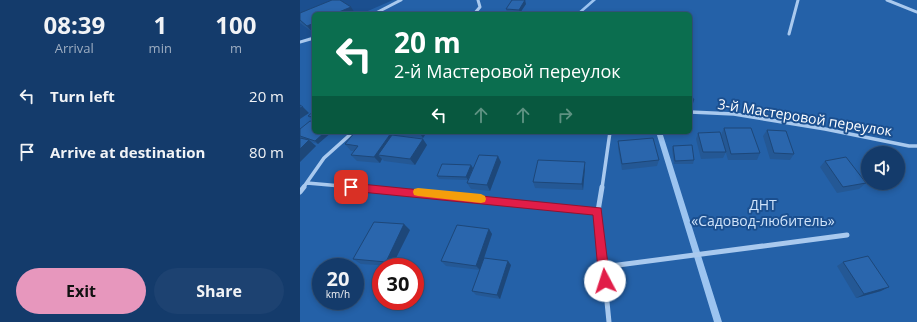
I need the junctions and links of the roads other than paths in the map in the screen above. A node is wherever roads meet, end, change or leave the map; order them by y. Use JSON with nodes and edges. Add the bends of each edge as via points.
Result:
{"nodes":[{"id":1,"x":402,"y":0,"type":"edge"},
{"id":2,"x":478,"y":0,"type":"edge"},
{"id":3,"x":798,"y":0,"type":"edge"},
{"id":4,"x":887,"y":0,"type":"edge"},
{"id":5,"x":378,"y":12,"type":"edge"},
{"id":6,"x":476,"y":12,"type":"edge"},
{"id":7,"x":917,"y":12,"type":"edge"},
{"id":8,"x":789,"y":34,"type":"dead end"},
{"id":9,"x":312,"y":39,"type":"edge"},
{"id":10,"x":300,"y":42,"type":"edge"},
{"id":11,"x":692,"y":112,"type":"edge"},
{"id":12,"x":350,"y":134,"type":"edge"},
{"id":13,"x":611,"y":134,"type":"edge"},
{"id":14,"x":917,"y":146,"type":"edge"},
{"id":15,"x":307,"y":183,"type":"junction"},
{"id":16,"x":300,"y":192,"type":"edge"},
{"id":17,"x":598,"y":211,"type":"junction"},
{"id":18,"x":847,"y":235,"type":"dead end"},
{"id":19,"x":603,"y":267,"type":"junction"},
{"id":20,"x":609,"y":322,"type":"edge"}],
"edges":[{"from":1,"to":5,"type":"street"},
{"from":2,"to":6,"type":"street","via":[[480,7]]},
{"from":3,"to":8,"type":"street"},
{"from":4,"to":7,"type":"street"},
{"from":9,"to":10,"type":"street"},
{"from":11,"to":14,"type":"street","name":"3-й Мастеровой переулок","via":[[734,114]]},
{"from":12,"to":15,"type":"street","via":[[324,158]]},
{"from":13,"to":17,"type":"street"},
{"from":15,"to":16,"type":"street"},
{"from":15,"to":17,"type":"street"},
{"from":17,"to":19,"type":"street"},
{"from":18,"to":19,"type":"street"},
{"from":19,"to":20,"type":"street"}]}
